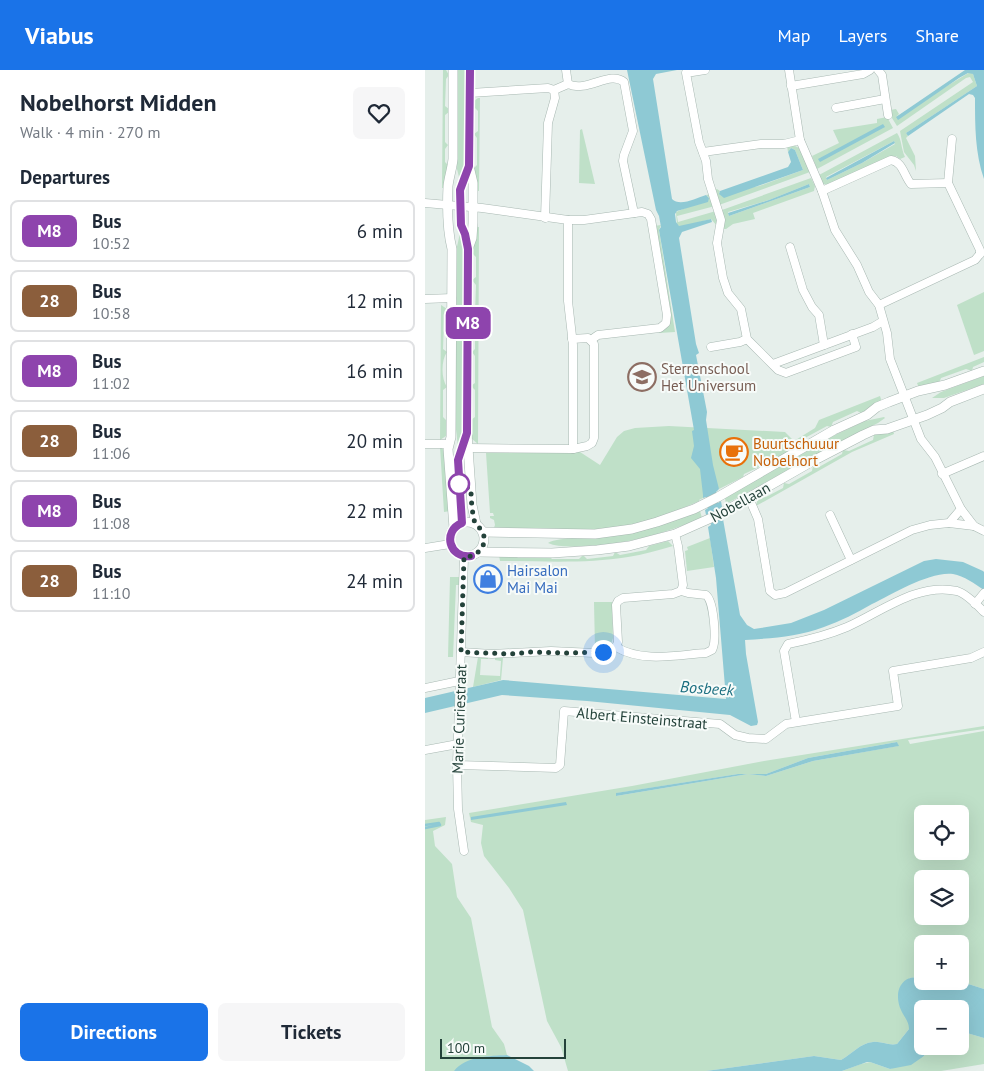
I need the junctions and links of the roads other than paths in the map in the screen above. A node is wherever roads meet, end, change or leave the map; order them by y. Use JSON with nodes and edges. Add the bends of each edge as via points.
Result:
{"nodes":[{"id":1,"x":453,"y":70,"type":"edge"},
{"id":2,"x":470,"y":70,"type":"edge"},
{"id":3,"x":566,"y":70,"type":"edge"},
{"id":4,"x":705,"y":70,"type":"edge"},
{"id":5,"x":789,"y":70,"type":"edge"},
{"id":6,"x":871,"y":70,"type":"edge"},
{"id":7,"x":878,"y":70,"type":"edge"},
{"id":8,"x":568,"y":84,"type":"junction"},
{"id":9,"x":791,"y":86,"type":"junction"},
{"id":10,"x":554,"y":90,"type":"junction"},
{"id":11,"x":469,"y":93,"type":"junction"},
{"id":12,"x":885,"y":99,"type":"junction"},
{"id":13,"x":836,"y":108,"type":"dead end"},
{"id":14,"x":888,"y":115,"type":"dead end"},
{"id":15,"x":952,"y":139,"type":"dead end"},
{"id":16,"x":800,"y":140,"type":"junction"},
{"id":17,"x":703,"y":152,"type":"junction"},
{"id":18,"x":948,"y":184,"type":"junction"},
{"id":19,"x":822,"y":191,"type":"junction"},
{"id":20,"x":425,"y":203,"type":"edge"},
{"id":21,"x":448,"y":206,"type":"junction"},
{"id":22,"x":473,"y":208,"type":"junction"},
{"id":23,"x":635,"y":213,"type":"junction"},
{"id":24,"x":545,"y":218,"type":"junction"},
{"id":25,"x":568,"y":220,"type":"junction"},
{"id":26,"x":790,"y":247,"type":"dead end"},
{"id":27,"x":982,"y":254,"type":"edge"},
{"id":28,"x":452,"y":298,"type":"junction"},
{"id":29,"x":425,"y":299,"type":"edge"},
{"id":30,"x":879,"y":305,"type":"junction"},
{"id":31,"x":883,"y":321,"type":"junction"},
{"id":32,"x":852,"y":334,"type":"junction"},
{"id":33,"x":572,"y":339,"type":"junction"},
{"id":34,"x":747,"y":339,"type":"junction"},
{"id":35,"x":591,"y":340,"type":"junction"},
{"id":36,"x":824,"y":345,"type":"junction"},
{"id":37,"x":711,"y":347,"type":"dead end"},
{"id":38,"x":773,"y":364,"type":"junction"},
{"id":39,"x":984,"y":371,"type":"edge"},
{"id":40,"x":984,"y":389,"type":"edge"},
{"id":41,"x":904,"y":396,"type":"junction"},
{"id":42,"x":913,"y":420,"type":"junction"},
{"id":43,"x":425,"y":444,"type":"edge"},
{"id":44,"x":449,"y":444,"type":"junction"},
{"id":45,"x":469,"y":448,"type":"junction"},
{"id":46,"x":573,"y":449,"type":"junction"},
{"id":47,"x":984,"y":456,"type":"edge"},
{"id":48,"x":942,"y":474,"type":"junction"},
{"id":49,"x":749,"y":498,"type":"junction"},
{"id":50,"x":961,"y":509,"type":"junction"},
{"id":51,"x":830,"y":515,"type":"dead end"},
{"id":52,"x":949,"y":523,"type":"junction"},
{"id":53,"x":475,"y":524,"type":"junction"},
{"id":54,"x":974,"y":526,"type":"junction"},
{"id":55,"x":454,"y":528,"type":"junction"},
{"id":56,"x":984,"y":531,"type":"edge"},
{"id":57,"x":483,"y":532,"type":"junction"},
{"id":58,"x":675,"y":534,"type":"junction"},
{"id":59,"x":450,"y":544,"type":"junction"},
{"id":60,"x":425,"y":548,"type":"edge"},
{"id":61,"x":479,"y":552,"type":"junction"},
{"id":62,"x":464,"y":557,"type":"junction"},
{"id":63,"x":851,"y":560,"type":"junction"},
{"id":64,"x":681,"y":591,"type":"junction"},
{"id":65,"x":984,"y":592,"type":"edge"},
{"id":66,"x":975,"y":604,"type":"junction"},
{"id":67,"x":984,"y":612,"type":"edge"},
{"id":68,"x":616,"y":647,"type":"junction"},
{"id":69,"x":461,"y":652,"type":"junction"},
{"id":70,"x":984,"y":652,"type":"edge"},
{"id":71,"x":459,"y":684,"type":"junction"},
{"id":72,"x":425,"y":688,"type":"edge"},
{"id":73,"x":796,"y":722,"type":"junction"},
{"id":74,"x":458,"y":744,"type":"junction"},
{"id":75,"x":425,"y":750,"type":"edge"},
{"id":76,"x":457,"y":765,"type":"junction"},
{"id":77,"x":464,"y":851,"type":"dead end"}],
"edges":[{"from":1,"to":21,"type":"street","via":[[453,159]]},
{"from":2,"to":11,"type":"street"},
{"from":3,"to":8,"type":"street"},
{"from":4,"to":17,"type":"street","via":[[686,72]]},
{"from":5,"to":9,"type":"street"},
{"from":6,"to":9,"type":"street"},
{"from":7,"to":12,"type":"street","via":[[882,75]]},
{"from":8,"to":10,"type":"street"},
{"from":8,"to":23,"type":"street","via":[[584,86],[614,76],[624,82],[633,131],[623,161]]},
{"from":9,"to":16,"type":"street"},
{"from":10,"to":11,"type":"street"},
{"from":10,"to":24,"type":"street","via":[[548,123]]},
{"from":11,"to":22,"type":"street","via":[[469,166]]},
{"from":12,"to":13,"type":"street"},
{"from":12,"to":14,"type":"street"},
{"from":15,"to":18,"type":"street"},
{"from":16,"to":17,"type":"street"},
{"from":16,"to":19,"type":"street"},
{"from":17,"to":34,"type":"street","via":[[721,220],[717,243],[723,278],[728,293],[741,309]]},
{"from":18,"to":19,"type":"street","via":[[911,184],[897,161],[891,160]]},
{"from":18,"to":27,"type":"street"},
{"from":19,"to":30,"type":"street","via":[[835,230]]},
{"from":20,"to":21,"type":"street"},
{"from":21,"to":22,"type":"street"},
{"from":21,"to":28,"type":"street"},
{"from":22,"to":24,"type":"street"},
{"from":22,"to":45,"type":"street","via":[[472,238],[468,249]]},
{"from":23,"to":25,"type":"street"},
{"from":23,"to":35,"type":"street","via":[[648,214],[652,223],[667,319],[665,326],[598,335]]},
{"from":24,"to":25,"type":"street"},
{"from":25,"to":33,"type":"street","via":[[568,301]]},
{"from":26,"to":36,"type":"street","via":[[803,290],[819,315]]},
{"from":27,"to":30,"type":"street"},
{"from":28,"to":29,"type":"street"},
{"from":28,"to":44,"type":"street"},
{"from":30,"to":31,"type":"street"},
{"from":31,"to":32,"type":"street"},
{"from":31,"to":41,"type":"street","via":[[890,360]]},
{"from":32,"to":36,"type":"street"},
{"from":32,"to":38,"type":"street","via":[[856,347],[786,374]]},
{"from":33,"to":35,"type":"street"},
{"from":33,"to":46,"type":"street"},
{"from":34,"to":37,"type":"street"},
{"from":34,"to":38,"type":"street"},
{"from":35,"to":46,"type":"street","via":[[594,344],[594,438],[587,446]]},
{"from":36,"to":38,"type":"street"},
{"from":39,"to":41,"type":"street","name":"Nobellaan"},
{"from":40,"to":42,"type":"street","name":"Nobellaan"},
{"from":41,"to":42,"type":"street"},
{"from":41,"to":57,"type":"street","name":"Nobellaan","via":[[834,430],[718,497],[657,522],[613,532],[579,534]]},
{"from":42,"to":48,"type":"street"},
{"from":42,"to":49,"type":"street","name":"Nobellaan","via":[[863,435]]},
{"from":43,"to":44,"type":"street"},
{"from":44,"to":55,"type":"street"},
{"from":45,"to":46,"type":"street"},
{"from":45,"to":53,"type":"street"},
{"from":47,"to":48,"type":"street"},
{"from":48,"to":50,"type":"street"},
{"from":49,"to":58,"type":"street","name":"Nobellaan"},
{"from":49,"to":63,"type":"street","via":[[758,518],[770,591],[775,595]]},
{"from":50,"to":52,"type":"street"},
{"from":50,"to":54,"type":"street"},
{"from":51,"to":63,"type":"street"},
{"from":52,"to":54,"type":"street"},
{"from":52,"to":63,"type":"street","via":[[912,530]]},
{"from":53,"to":55,"type":"street","via":[[466,522]]},
{"from":53,"to":57,"type":"street"},
{"from":54,"to":56,"type":"street"},
{"from":55,"to":59,"type":"street"},
{"from":57,"to":61,"type":"street","via":[[484,542]]},
{"from":58,"to":61,"type":"street","name":"Nobellaan","via":[[629,546],[597,550]]},
{"from":58,"to":64,"type":"street","via":[[683,585]]},
{"from":59,"to":60,"type":"street"},
{"from":59,"to":62,"type":"street"},
{"from":61,"to":62,"type":"street"},
{"from":62,"to":69,"type":"street","name":"Marie Curiestraat"},
{"from":64,"to":68,"type":"street","via":[[618,601]]},
{"from":64,"to":68,"type":"street","via":[[706,594],[711,600],[715,641],[712,650],[648,657]]},
{"from":65,"to":66,"type":"street"},
{"from":66,"to":67,"type":"street"},
{"from":66,"to":73,"type":"street","via":[[958,591],[927,592],[895,601],[846,627],[788,644],[784,650]]},
{"from":68,"to":69,"type":"street","via":[[594,654]]},
{"from":69,"to":71,"type":"street","name":"Marie Curiestraat"},
{"from":70,"to":73,"type":"street","name":"Albert Einsteinstraat","via":[[971,658],[893,671],[898,706]]},
{"from":71,"to":72,"type":"street"},
{"from":71,"to":74,"type":"street","name":"Marie Curiestraat"},
{"from":73,"to":76,"type":"street","name":"Albert Einsteinstraat","via":[[786,724],[766,739],[735,736],[720,724],[564,711],[560,765],[556,768]]},
{"from":74,"to":75,"type":"street"},
{"from":74,"to":76,"type":"street","name":"Marie Curiestraat"},
{"from":76,"to":77,"type":"street","name":"Marie Curiestraat","via":[[458,809]]}]}
